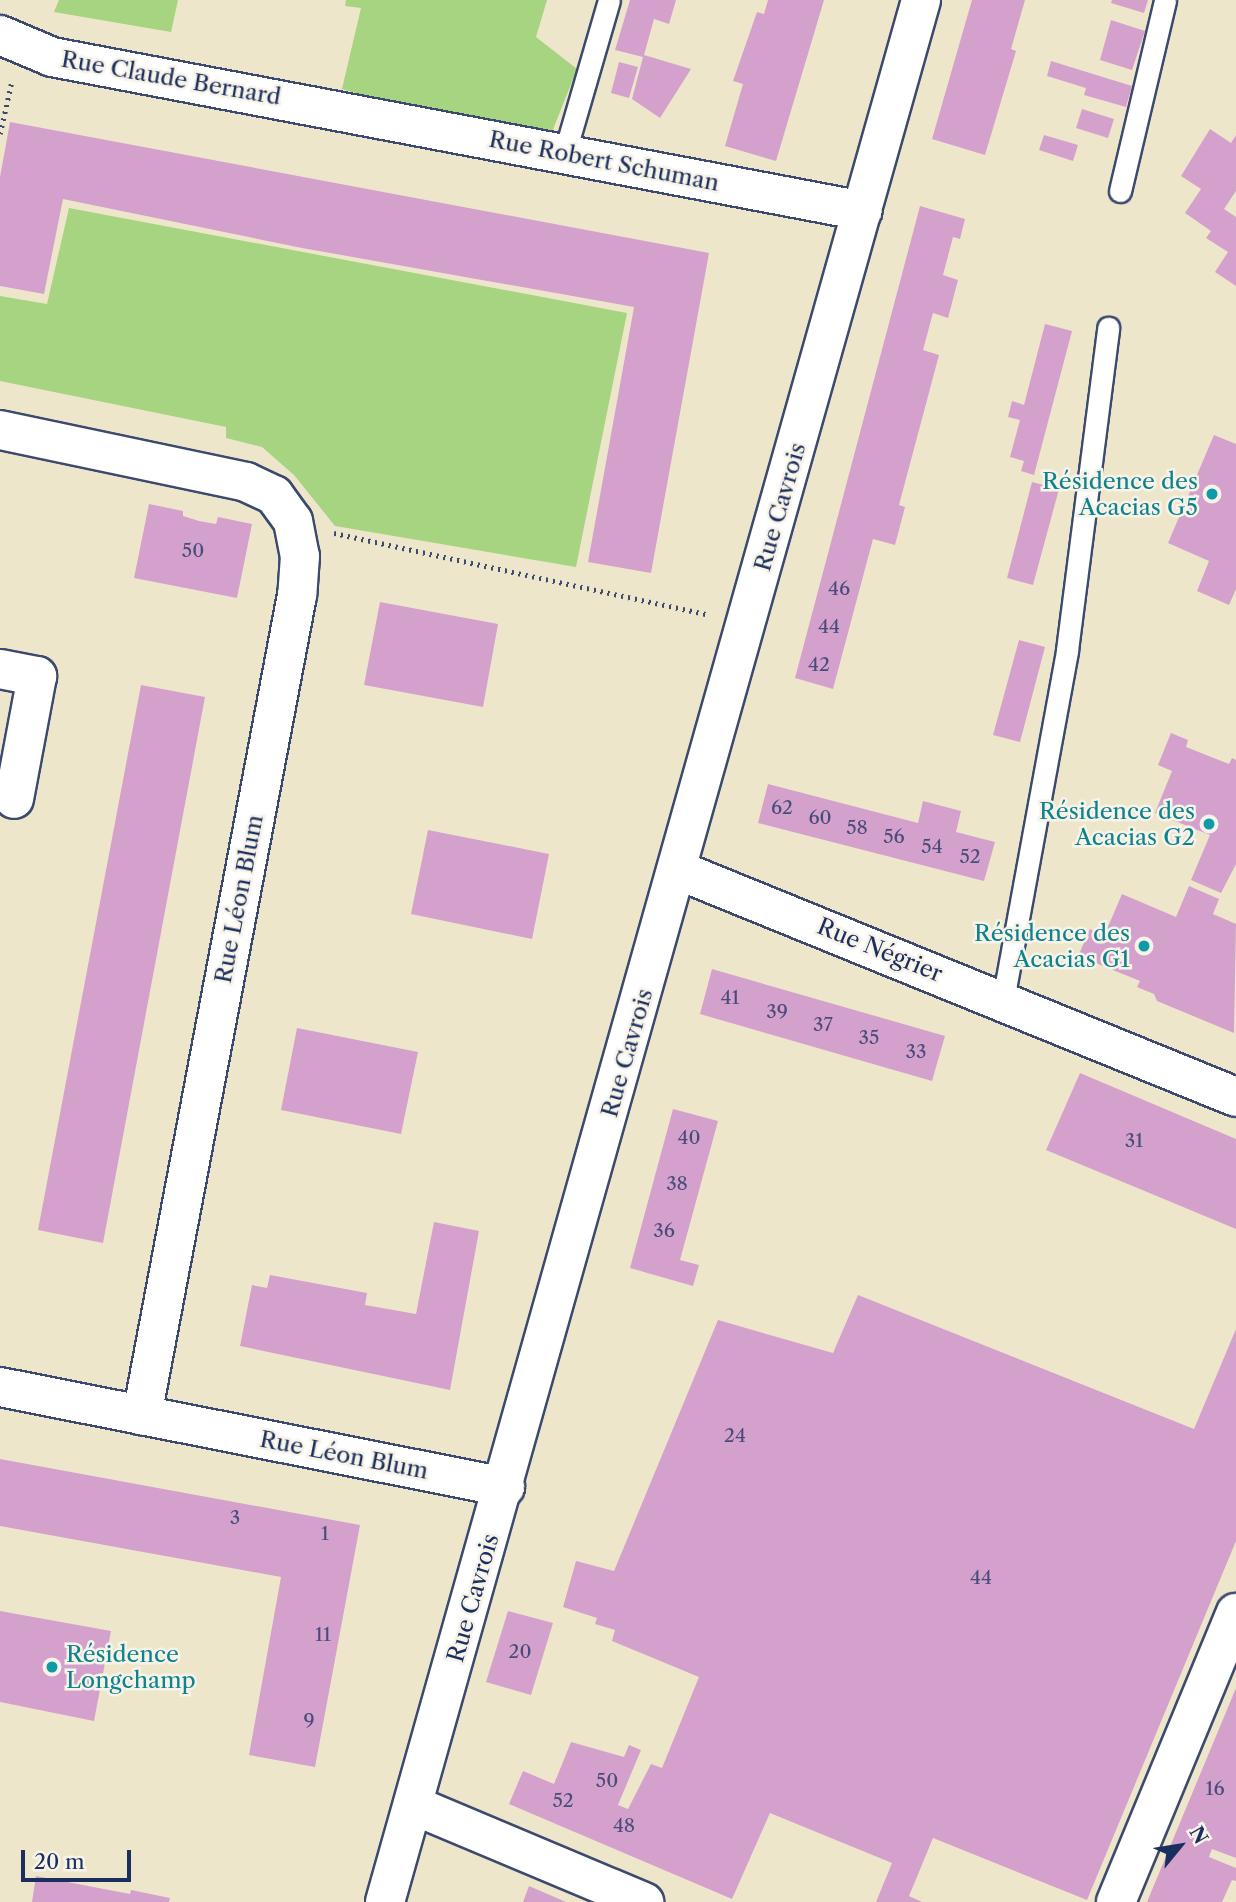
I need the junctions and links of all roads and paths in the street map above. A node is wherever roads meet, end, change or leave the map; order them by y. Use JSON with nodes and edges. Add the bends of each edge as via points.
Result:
{"nodes":[{"id":1,"x":608,"y":0,"type":"edge"},
{"id":2,"x":921,"y":0,"type":"edge"},
{"id":3,"x":1164,"y":0,"type":"edge"},
{"id":4,"x":11,"y":40,"type":"edge"},
{"id":5,"x":346,"y":110,"type":"joint"},
{"id":6,"x":0,"y":134,"type":"edge"},
{"id":7,"x":564,"y":155,"type":"junction"},
{"id":8,"x":1120,"y":191,"type":"dead end"},
{"id":9,"x":864,"y":207,"type":"junction"},
{"id":10,"x":1108,"y":328,"type":"dead end"},
{"id":11,"x":0,"y":430,"type":"edge"},
{"id":12,"x":296,"y":536,"type":"junction"},
{"id":13,"x":747,"y":623,"type":"junction"},
{"id":14,"x":0,"y":669,"type":"edge"},
{"id":15,"x":14,"y":799,"type":"dead end"},
{"id":16,"x":678,"y":870,"type":"junction"},
{"id":17,"x":1003,"y":1000,"type":"junction"},
{"id":18,"x":1236,"y":1097,"type":"edge"},
{"id":19,"x":0,"y":1387,"type":"edge"},
{"id":20,"x":142,"y":1415,"type":"junction"},
{"id":21,"x":505,"y":1487,"type":"junction"},
{"id":22,"x":1236,"y":1613,"type":"edge"},
{"id":23,"x":413,"y":1805,"type":"junction"},
{"id":24,"x":385,"y":1902,"type":"edge"},
{"id":25,"x":644,"y":1902,"type":"edge"},
{"id":26,"x":1116,"y":1902,"type":"edge"}],
"edges":[{"from":1,"to":7,"type":"lane"},
{"from":2,"to":9,"type":"street","name":"Rue Cavrois"},
{"from":3,"to":8,"type":"lane"},
{"from":4,"to":5,"type":"street","name":"Rue Claude Bernard","via":[[52,57]]},
{"from":4,"to":6,"type":"path"},
{"from":5,"to":7,"type":"street","name":"Rue Robert Schuman"},
{"from":7,"to":9,"type":"street","name":"Rue Robert Schuman"},
{"from":9,"to":13,"type":"street","name":"Rue Cavrois"},
{"from":10,"to":17,"type":"lane","via":[[1067,650]]},
{"from":11,"to":12,"type":"street","name":"Rue Léon Blum","via":[[246,482],[274,495],[293,521]]},
{"from":12,"to":13,"type":"path","via":[[338,533]]},
{"from":12,"to":20,"type":"street","name":"Rue Léon Blum","via":[[300,556],[297,596]]},
{"from":13,"to":16,"type":"street","name":"Rue Cavrois"},
{"from":14,"to":15,"type":"street","via":[[37,676]]},
{"from":16,"to":17,"type":"street","name":"Rue Négrier"},
{"from":16,"to":21,"type":"street","name":"Rue Cavrois"},
{"from":17,"to":18,"type":"street","name":"Rue Négrier"},
{"from":19,"to":20,"type":"street","name":"Rue Léon Blum"},
{"from":20,"to":21,"type":"street","name":"Rue Léon Blum"},
{"from":21,"to":23,"type":"street","name":"Rue Cavrois"},
{"from":22,"to":26,"type":"street"},
{"from":23,"to":24,"type":"street","name":"Rue Cavrois"},
{"from":23,"to":25,"type":"street"}]}
